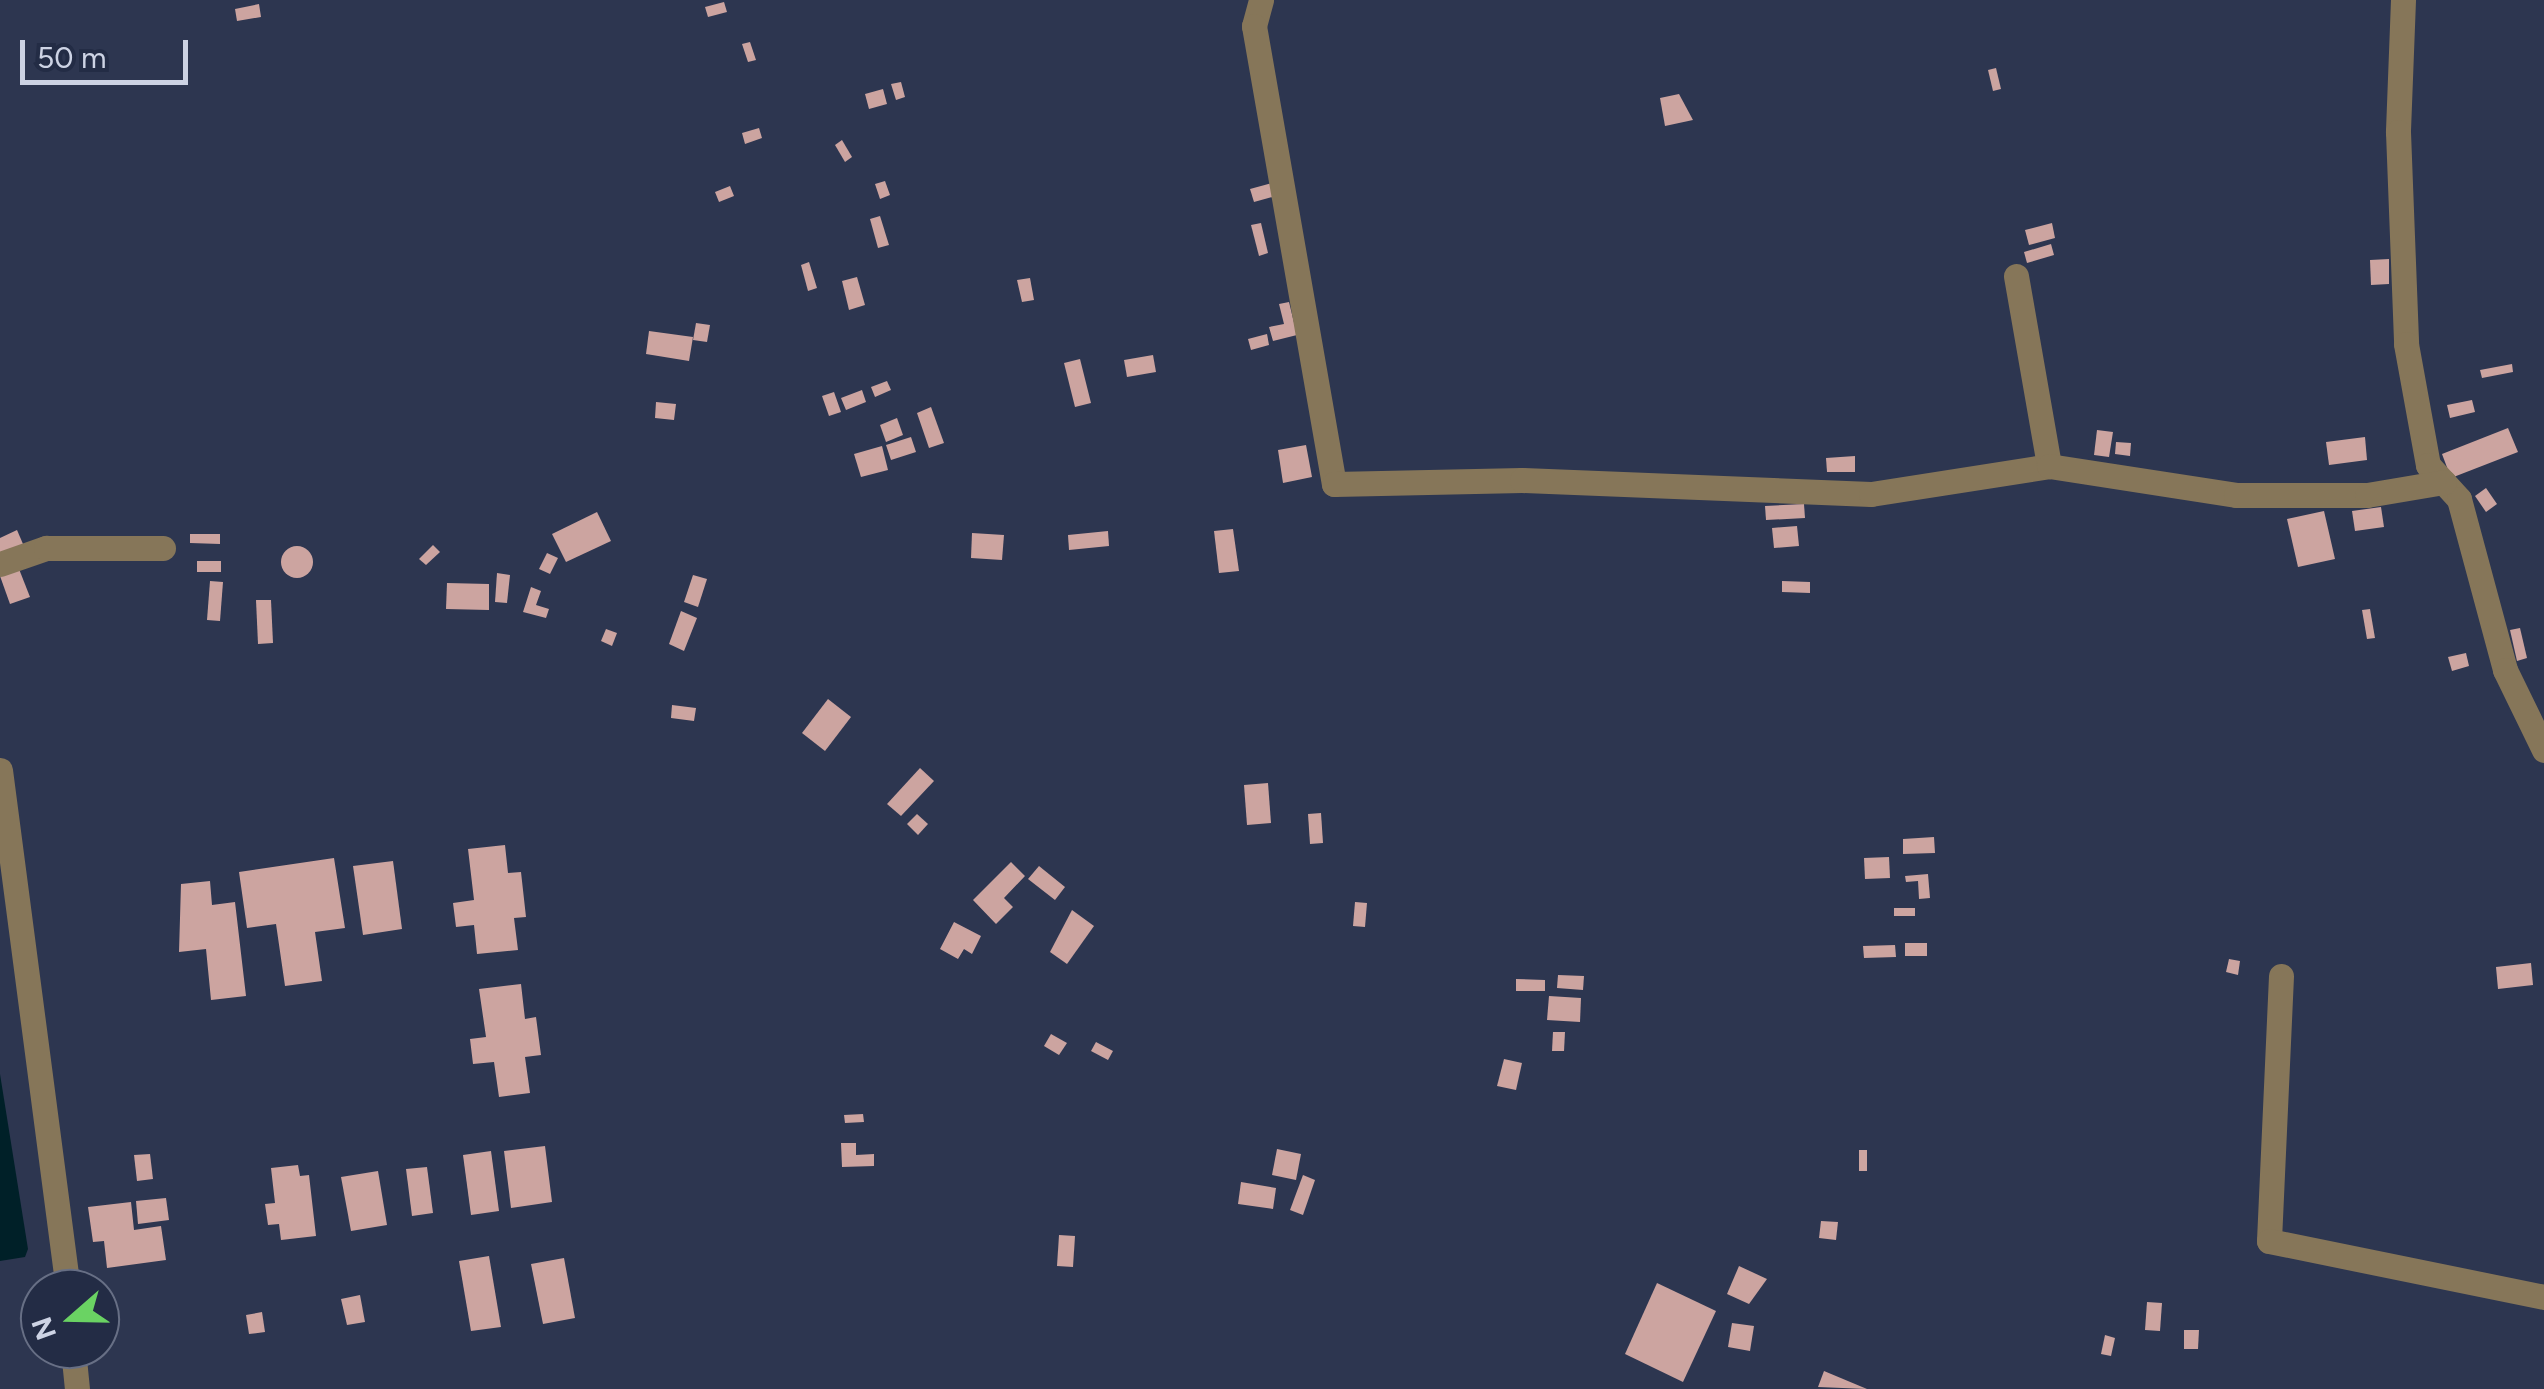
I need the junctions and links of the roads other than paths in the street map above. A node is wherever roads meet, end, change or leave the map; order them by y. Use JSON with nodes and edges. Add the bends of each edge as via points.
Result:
{"nodes":[{"id":1,"x":1261,"y":0,"type":"edge"},
{"id":2,"x":2403,"y":0,"type":"edge"},
{"id":3,"x":2016,"y":276,"type":"dead end"},
{"id":4,"x":2048,"y":466,"type":"junction"},
{"id":5,"x":2444,"y":482,"type":"junction"},
{"id":6,"x":162,"y":548,"type":"dead end"},
{"id":7,"x":0,"y":564,"type":"edge"},
{"id":8,"x":2544,"y":750,"type":"edge"},
{"id":9,"x":0,"y":770,"type":"edge"},
{"id":10,"x":2281,"y":976,"type":"dead end"},
{"id":11,"x":65,"y":1269,"type":"edge"},
{"id":12,"x":2544,"y":1297,"type":"edge"}],
"edges":[{"from":1,"to":4,"type":"street","via":[[1254,26],[1334,484],[1522,480],[1872,494]]},
{"from":2,"to":5,"type":"street","via":[[2398,132],[2406,344],[2428,466]]},
{"from":3,"to":4,"type":"street"},
{"from":4,"to":5,"type":"street","via":[[2236,495],[2367,495]]},
{"from":5,"to":8,"type":"street","via":[[2458,499],[2505,670]]},
{"from":6,"to":7,"type":"street","via":[[46,548]]},
{"from":9,"to":11,"type":"street"},
{"from":10,"to":12,"type":"street","via":[[2269,1240]]}]}
